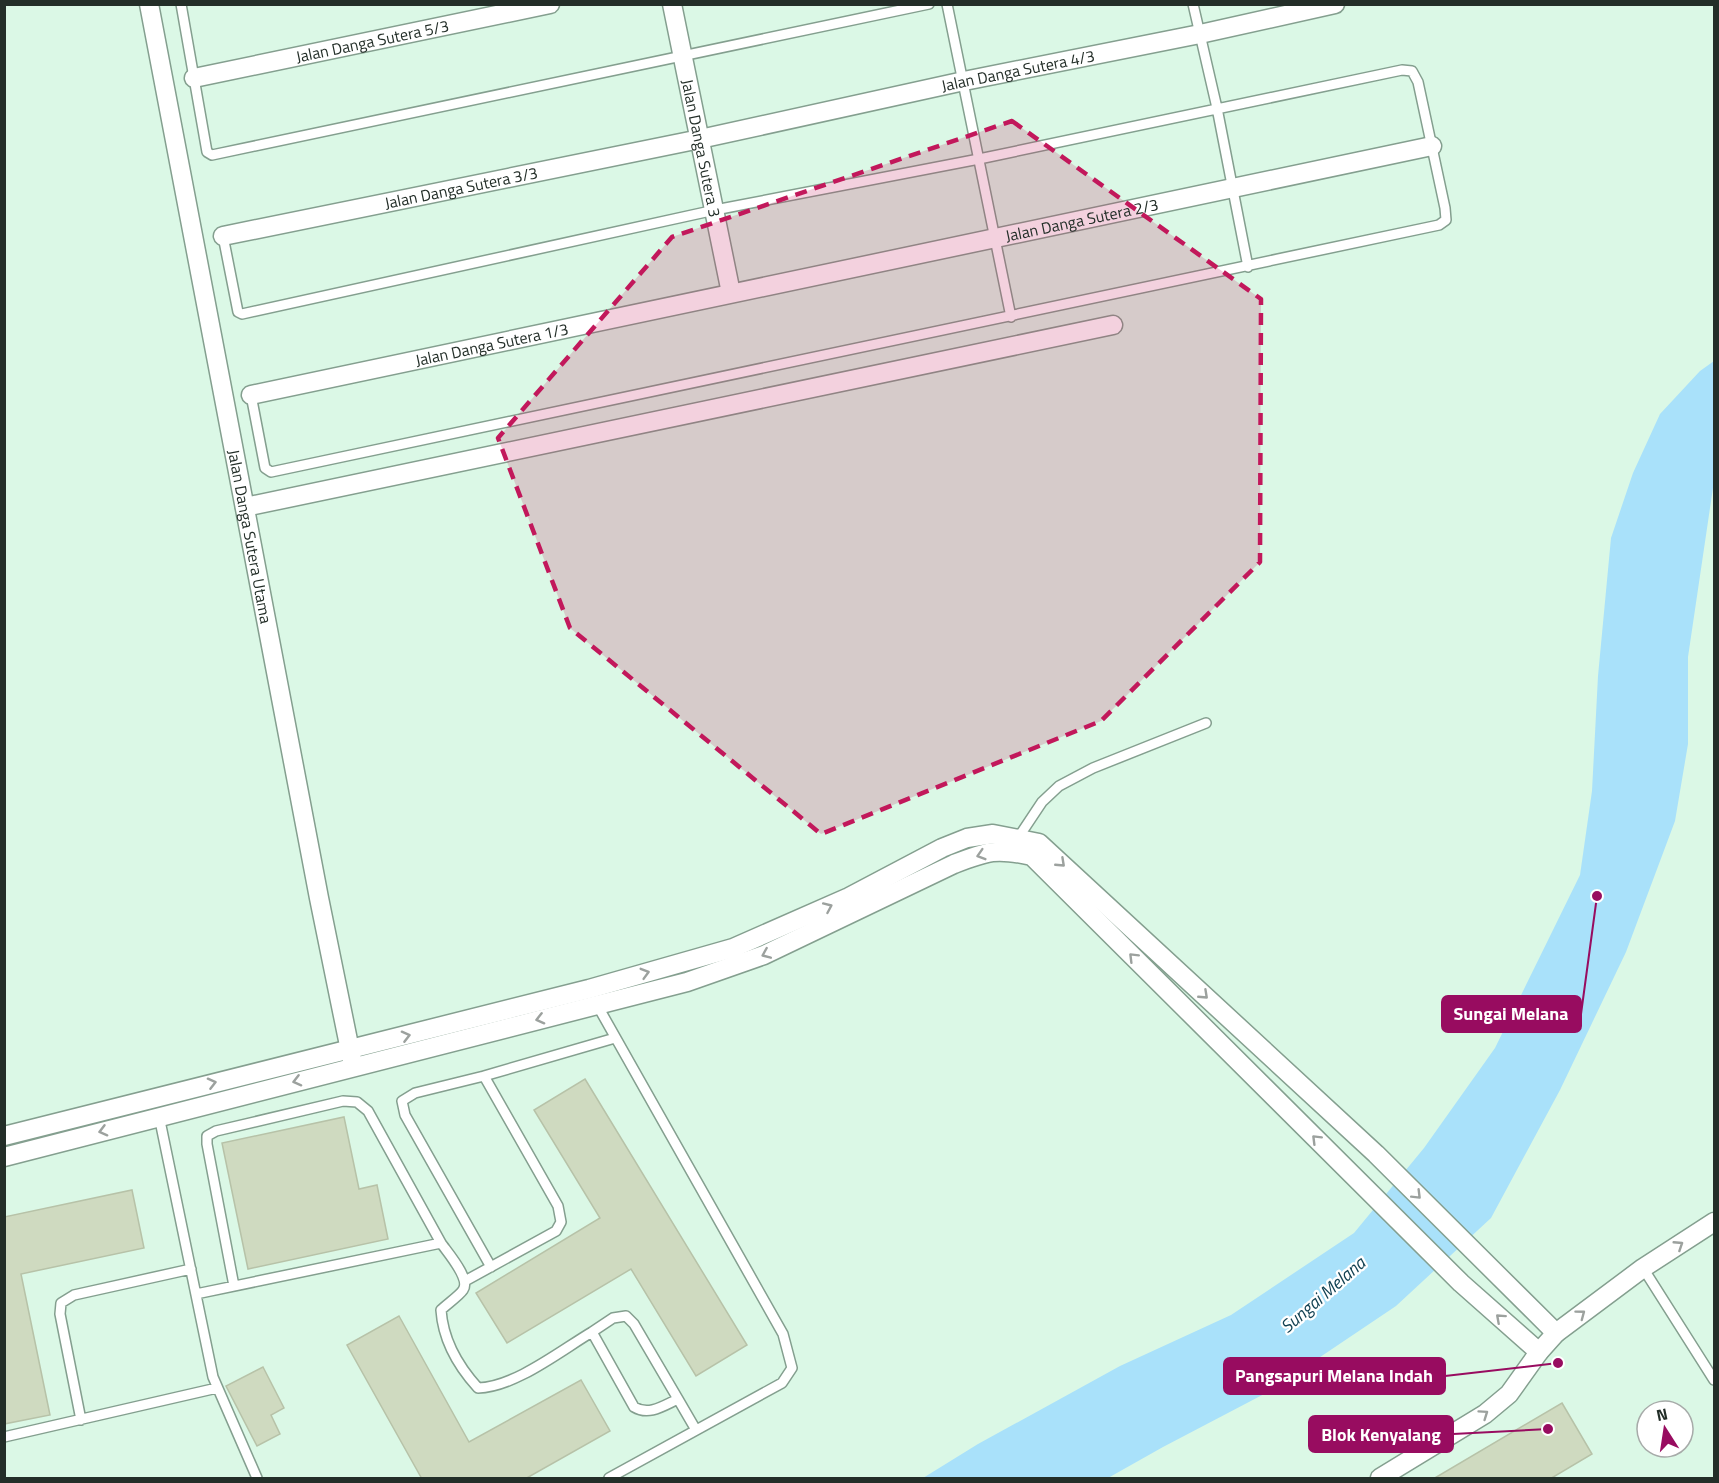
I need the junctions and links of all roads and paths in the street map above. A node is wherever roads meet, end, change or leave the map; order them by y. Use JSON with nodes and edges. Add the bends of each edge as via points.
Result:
{"nodes":[{"id":1,"x":149,"y":4,"type":"edge"},
{"id":2,"x":181,"y":4,"type":"edge"},
{"id":3,"x":549,"y":4,"type":"edge"},
{"id":4,"x":672,"y":4,"type":"edge"},
{"id":5,"x":929,"y":4,"type":"edge"},
{"id":6,"x":947,"y":4,"type":"edge"},
{"id":7,"x":1193,"y":4,"type":"edge"},
{"id":8,"x":1335,"y":4,"type":"edge"},
{"id":9,"x":1200,"y":34,"type":"junction"},
{"id":10,"x":683,"y":56,"type":"junction"},
{"id":11,"x":194,"y":78,"type":"junction"},
{"id":12,"x":964,"y":81,"type":"junction"},
{"id":13,"x":1217,"y":108,"type":"junction"},
{"id":14,"x":700,"y":139,"type":"junction"},
{"id":15,"x":1432,"y":146,"type":"junction"},
{"id":16,"x":979,"y":159,"type":"junction"},
{"id":17,"x":1233,"y":189,"type":"junction"},
{"id":18,"x":715,"y":210,"type":"junction"},
{"id":19,"x":223,"y":236,"type":"joint"},
{"id":20,"x":996,"y":238,"type":"junction"},
{"id":21,"x":1248,"y":267,"type":"junction"},
{"id":22,"x":731,"y":293,"type":"junction"},
{"id":23,"x":1011,"y":317,"type":"junction"},
{"id":24,"x":1113,"y":325,"type":"dead end"},
{"id":25,"x":251,"y":395,"type":"joint"},
{"id":26,"x":246,"y":507,"type":"junction"},
{"id":27,"x":1206,"y":723,"type":"dead end"},
{"id":28,"x":1018,"y":838,"type":"junction"},
{"id":29,"x":593,"y":997,"type":"junction"},
{"id":30,"x":615,"y":1038,"type":"junction"},
{"id":31,"x":352,"y":1058,"type":"junction"},
{"id":32,"x":484,"y":1076,"type":"junction"},
{"id":33,"x":155,"y":1097,"type":"junction"},
{"id":34,"x":159,"y":1116,"type":"junction"},
{"id":35,"x":4,"y":1136,"type":"edge"},
{"id":36,"x":4,"y":1157,"type":"edge"},
{"id":37,"x":1714,"y":1222,"type":"edge"},
{"id":38,"x":441,"y":1243,"type":"junction"},
{"id":39,"x":491,"y":1267,"type":"junction"},
{"id":40,"x":1643,"y":1268,"type":"junction"},
{"id":41,"x":191,"y":1269,"type":"junction"},
{"id":42,"x":465,"y":1281,"type":"junction"},
{"id":43,"x":234,"y":1286,"type":"junction"},
{"id":44,"x":196,"y":1293,"type":"junction"},
{"id":45,"x":592,"y":1332,"type":"junction"},
{"id":46,"x":1556,"y":1333,"type":"junction"},
{"id":47,"x":1539,"y":1352,"type":"junction"},
{"id":48,"x":1714,"y":1380,"type":"edge"},
{"id":49,"x":217,"y":1388,"type":"junction"},
{"id":50,"x":678,"y":1399,"type":"junction"},
{"id":51,"x":81,"y":1420,"type":"junction"},
{"id":52,"x":696,"y":1430,"type":"junction"},
{"id":53,"x":4,"y":1437,"type":"edge"},
{"id":54,"x":256,"y":1479,"type":"edge"},
{"id":55,"x":609,"y":1479,"type":"edge"},
{"id":56,"x":1380,"y":1479,"type":"edge"}],
"edges":[{"from":1,"to":26,"type":"street","name":"Jalan Danga Sutera Utama"},
{"from":2,"to":11,"type":"lane"},
{"from":3,"to":11,"type":"street","name":"Jalan Danga Sutera 5/3"},
{"from":4,"to":10,"type":"street","name":"Jalan Danga Sutera 3"},
{"from":5,"to":10,"type":"lane"},
{"from":6,"to":12,"type":"lane"},
{"from":7,"to":9,"type":"lane"},
{"from":8,"to":9,"type":"street","name":"Jalan Danga Sutera 4/3"},
{"from":9,"to":12,"type":"street","name":"Jalan Danga Sutera 4/3"},
{"from":9,"to":13,"type":"lane"},
{"from":10,"to":11,"type":"lane","via":[[212,155],[207,152]]},
{"from":10,"to":14,"type":"street","name":"Jalan Danga Sutera 3"},
{"from":12,"to":14,"type":"street","name":"Jalan Danga Sutera 4/3"},
{"from":12,"to":16,"type":"lane"},
{"from":13,"to":15,"type":"lane","via":[[1402,69],[1412,71],[1418,82]]},
{"from":13,"to":16,"type":"lane"},
{"from":13,"to":17,"type":"lane"},
{"from":14,"to":18,"type":"street","name":"Jalan Danga Sutera 3"},
{"from":14,"to":19,"type":"street","name":"Jalan Danga Sutera 3/3"},
{"from":15,"to":17,"type":"street","name":"Jalan Danga Sutera 2/3"},
{"from":15,"to":21,"type":"lane","via":[[1445,208],[1446,220],[1439,225]]},
{"from":16,"to":18,"type":"lane"},
{"from":16,"to":20,"type":"lane"},
{"from":17,"to":20,"type":"street","name":"Jalan Danga Sutera 2/3"},
{"from":17,"to":21,"type":"lane"},
{"from":18,"to":19,"type":"lane","via":[[242,314],[238,312]]},
{"from":18,"to":22,"type":"street","name":"Jalan Danga Sutera 3"},
{"from":20,"to":22,"type":"street","name":"Jalan Danga Sutera 2/3"},
{"from":20,"to":23,"type":"lane"},
{"from":21,"to":23,"type":"lane"},
{"from":22,"to":25,"type":"street","name":"Jalan Danga Sutera 1/3"},
{"from":23,"to":25,"type":"lane","via":[[271,472],[265,468]]},
{"from":24,"to":26,"type":"street"},
{"from":26,"to":31,"type":"street","name":"Jalan Danga Sutera Utama"},
{"from":27,"to":28,"type":"lane","via":[[1093,768],[1059,786],[1042,802]]},
{"from":29,"to":28,"type":"street","one_way":true,"via":[[733,948],[849,897],[967,838],[993,834]]},
{"from":28,"to":46,"type":"street","one_way":true,"via":[[1039,843],[1376,1154]]},
{"from":29,"to":30,"type":"lane"},
{"from":29,"to":31,"type":"street"},
{"from":47,"to":29,"type":"street","one_way":true,"via":[[1461,1283],[1032,856],[1010,851],[987,852],[764,955],[687,982]]},
{"from":30,"to":32,"type":"lane"},
{"from":30,"to":52,"type":"lane","via":[[783,1334],[792,1368],[782,1383]]},
{"from":33,"to":31,"type":"street","one_way":true},
{"from":31,"to":34,"type":"street","one_way":true},
{"from":32,"to":39,"type":"lane","via":[[558,1206],[561,1222],[556,1231]]},
{"from":32,"to":39,"type":"lane","via":[[415,1093],[402,1101],[405,1115]]},
{"from":33,"to":34,"type":"street"},
{"from":33,"to":35,"type":"street"},
{"from":34,"to":36,"type":"street","one_way":true},
{"from":34,"to":41,"type":"lane"},
{"from":40,"to":37,"type":"street","one_way":true},
{"from":38,"to":42,"type":"lane"},
{"from":38,"to":43,"type":"lane"},
{"from":38,"to":43,"type":"lane","via":[[368,1111],[357,1102],[343,1101],[207,1136]]},
{"from":39,"to":42,"type":"lane"},
{"from":46,"to":40,"type":"street","one_way":true},
{"from":40,"to":48,"type":"lane"},
{"from":41,"to":44,"type":"lane"},
{"from":41,"to":51,"type":"lane","via":[[74,1295],[61,1303]]},
{"from":42,"to":45,"type":"lane","via":[[464,1290],[441,1310],[442,1324],[454,1357],[478,1388],[512,1381]]},
{"from":43,"to":44,"type":"lane"},
{"from":44,"to":49,"type":"lane"},
{"from":45,"to":50,"type":"lane","via":[[634,1407],[650,1412]]},
{"from":45,"to":50,"type":"lane","via":[[613,1318],[626,1316]]},
{"from":46,"to":47,"type":"street"},
{"from":56,"to":47,"type":"street","one_way":true,"via":[[1485,1414],[1509,1394]]},
{"from":49,"to":51,"type":"lane"},
{"from":49,"to":54,"type":"lane"},
{"from":50,"to":52,"type":"lane"},
{"from":51,"to":53,"type":"lane"},
{"from":52,"to":55,"type":"lane"}]}
